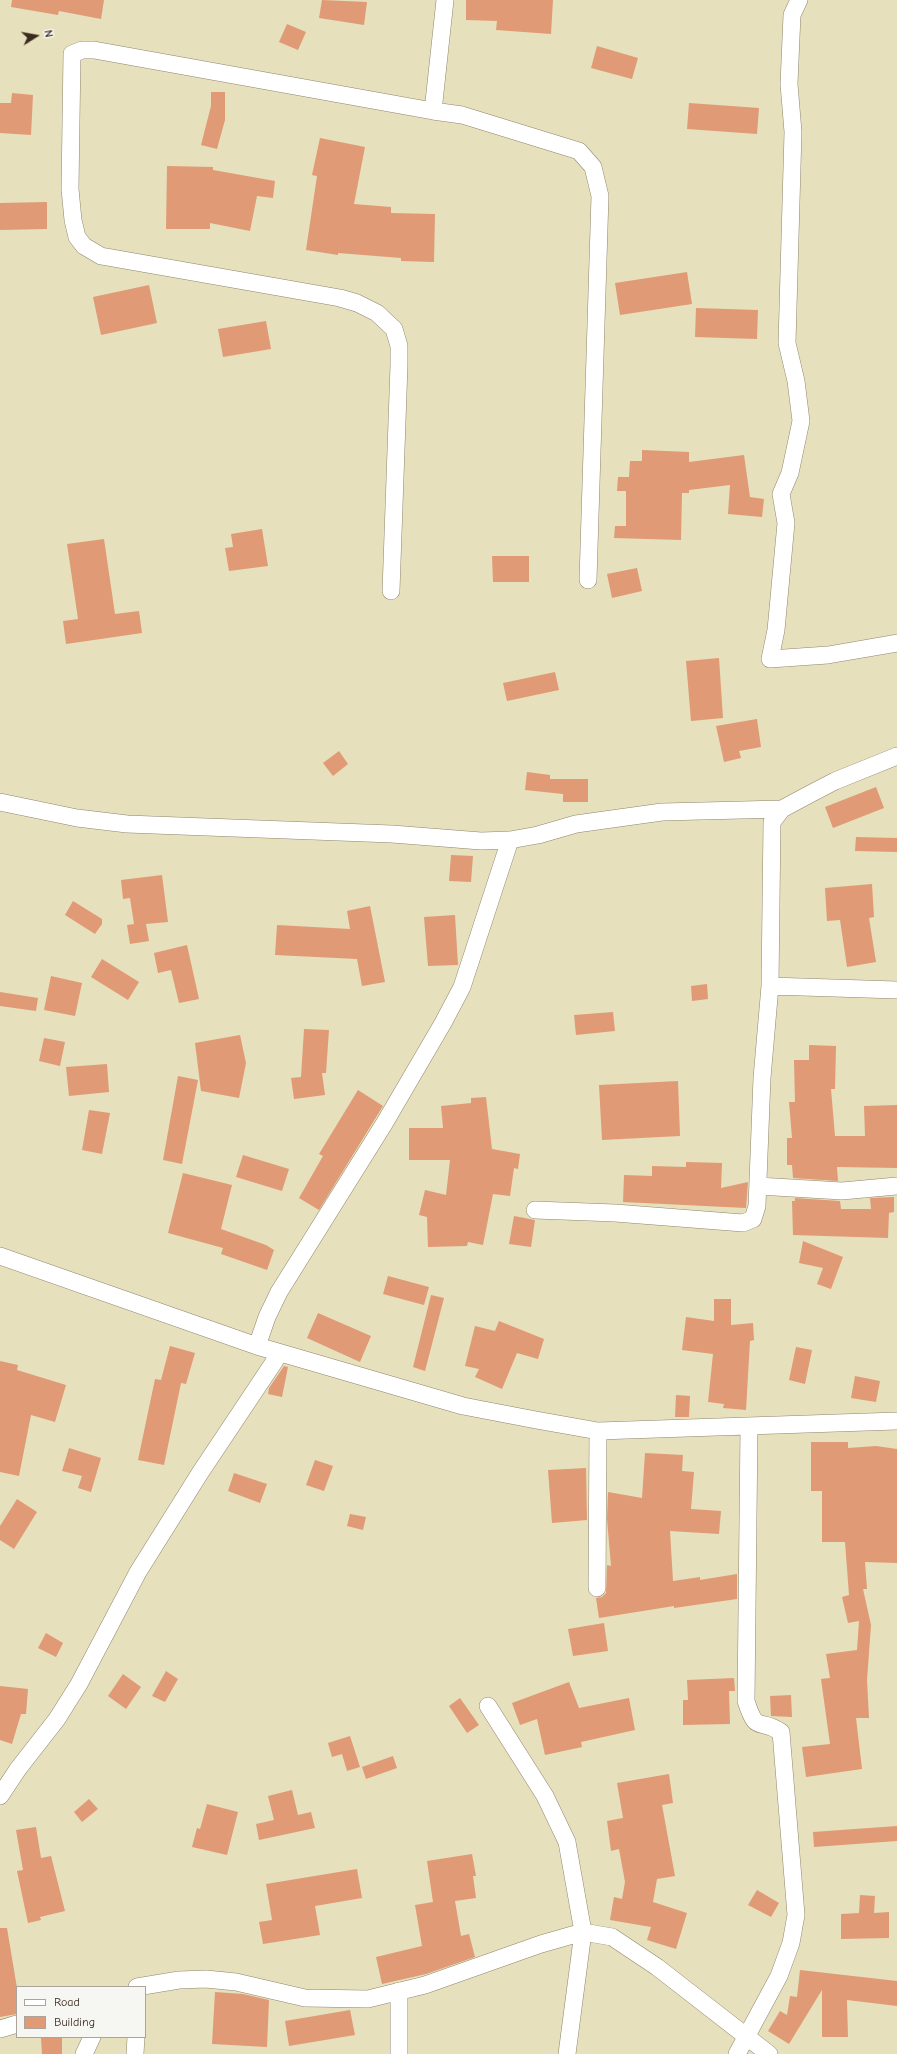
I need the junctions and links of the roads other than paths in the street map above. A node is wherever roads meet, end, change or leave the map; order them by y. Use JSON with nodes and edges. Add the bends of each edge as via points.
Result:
{"nodes":[{"id":1,"x":445,"y":0,"type":"edge"},
{"id":2,"x":799,"y":0,"type":"edge"},
{"id":3,"x":433,"y":112,"type":"junction"},
{"id":4,"x":588,"y":580,"type":"dead end"},
{"id":5,"x":391,"y":591,"type":"dead end"},
{"id":6,"x":897,"y":643,"type":"edge"},
{"id":7,"x":897,"y":756,"type":"edge"},
{"id":8,"x":0,"y":802,"type":"edge"},
{"id":9,"x":782,"y":809,"type":"junction"},
{"id":10,"x":510,"y":840,"type":"junction"},
{"id":11,"x":770,"y":986,"type":"junction"},
{"id":12,"x":897,"y":990,"type":"edge"},
{"id":13,"x":758,"y":1186,"type":"junction"},
{"id":14,"x":897,"y":1186,"type":"edge"},
{"id":15,"x":535,"y":1210,"type":"dead end"},
{"id":16,"x":0,"y":1256,"type":"edge"},
{"id":17,"x":257,"y":1346,"type":"junction"},
{"id":18,"x":280,"y":1353,"type":"junction"},
{"id":19,"x":897,"y":1421,"type":"edge"},
{"id":20,"x":749,"y":1427,"type":"junction"},
{"id":21,"x":598,"y":1431,"type":"junction"},
{"id":22,"x":597,"y":1588,"type":"dead end"},
{"id":23,"x":488,"y":1706,"type":"dead end"},
{"id":24,"x":0,"y":1796,"type":"edge"},
{"id":25,"x":583,"y":1932,"type":"junction"},
{"id":26,"x":144,"y":1986,"type":"edge"},
{"id":27,"x":399,"y":1991,"type":"junction"},
{"id":28,"x":16,"y":2024,"type":"edge"},
{"id":29,"x":0,"y":2029,"type":"edge"},
{"id":30,"x":745,"y":2037,"type":"junction"},
{"id":31,"x":92,"y":2038,"type":"edge"},
{"id":32,"x":136,"y":2038,"type":"edge"},
{"id":33,"x":84,"y":2054,"type":"edge"},
{"id":34,"x":135,"y":2054,"type":"edge"},
{"id":35,"x":399,"y":2054,"type":"edge"},
{"id":36,"x":567,"y":2054,"type":"edge"},
{"id":37,"x":737,"y":2054,"type":"edge"},
{"id":38,"x":769,"y":2054,"type":"edge"}],
"edges":[{"from":1,"to":3,"type":"street"},
{"from":2,"to":6,"type":"street","via":[[792,15],[789,84],[794,132],[787,343],[796,381],[801,421],[790,473],[780,494],[786,523],[776,630],[770,659],[828,655]]},
{"from":3,"to":4,"type":"street","via":[[462,115],[579,151],[593,167],[600,196]]},
{"from":3,"to":5,"type":"street","via":[[94,50],[82,50],[72,54],[70,189],[77,237],[84,246],[101,256],[340,298],[377,313],[394,329],[399,346],[400,365]]},
{"from":7,"to":9,"type":"street","via":[[835,781]]},
{"from":8,"to":10,"type":"street","via":[[77,818],[127,824],[392,834],[481,841]]},
{"from":9,"to":10,"type":"street","via":[[662,812],[576,824]]},
{"from":9,"to":11,"type":"street","via":[[772,822],[770,835]]},
{"from":10,"to":17,"type":"street","via":[[462,987],[384,1124],[279,1292]]},
{"from":11,"to":12,"type":"street"},
{"from":11,"to":13,"type":"street","via":[[762,1078]]},
{"from":13,"to":14,"type":"street","via":[[842,1191]]},
{"from":13,"to":15,"type":"street","via":[[757,1206],[753,1219],[743,1223]]},
{"from":16,"to":17,"type":"street"},
{"from":17,"to":18,"type":"street"},
{"from":18,"to":21,"type":"street","via":[[463,1406]]},
{"from":18,"to":24,"type":"street","via":[[138,1572],[80,1684]]},
{"from":19,"to":20,"type":"street"},
{"from":20,"to":21,"type":"street"},
{"from":20,"to":30,"type":"street","via":[[746,1701],[751,1717],[756,1723],[781,1732],[796,1915],[791,1943],[779,1976]]},
{"from":21,"to":22,"type":"street"},
{"from":23,"to":25,"type":"street","via":[[546,1796],[567,1842]]},
{"from":25,"to":27,"type":"street","via":[[425,1985]]},
{"from":25,"to":30,"type":"street","via":[[612,1937],[657,1967]]},
{"from":25,"to":36,"type":"street"},
{"from":26,"to":27,"type":"street","via":[[179,1980],[206,1979],[236,1982],[305,1998],[337,1999],[368,1999]]},
{"from":27,"to":35,"type":"street"},
{"from":28,"to":29,"type":"street"},
{"from":30,"to":37,"type":"street"},
{"from":30,"to":38,"type":"street"},
{"from":31,"to":33,"type":"street"},
{"from":32,"to":34,"type":"street"}]}
